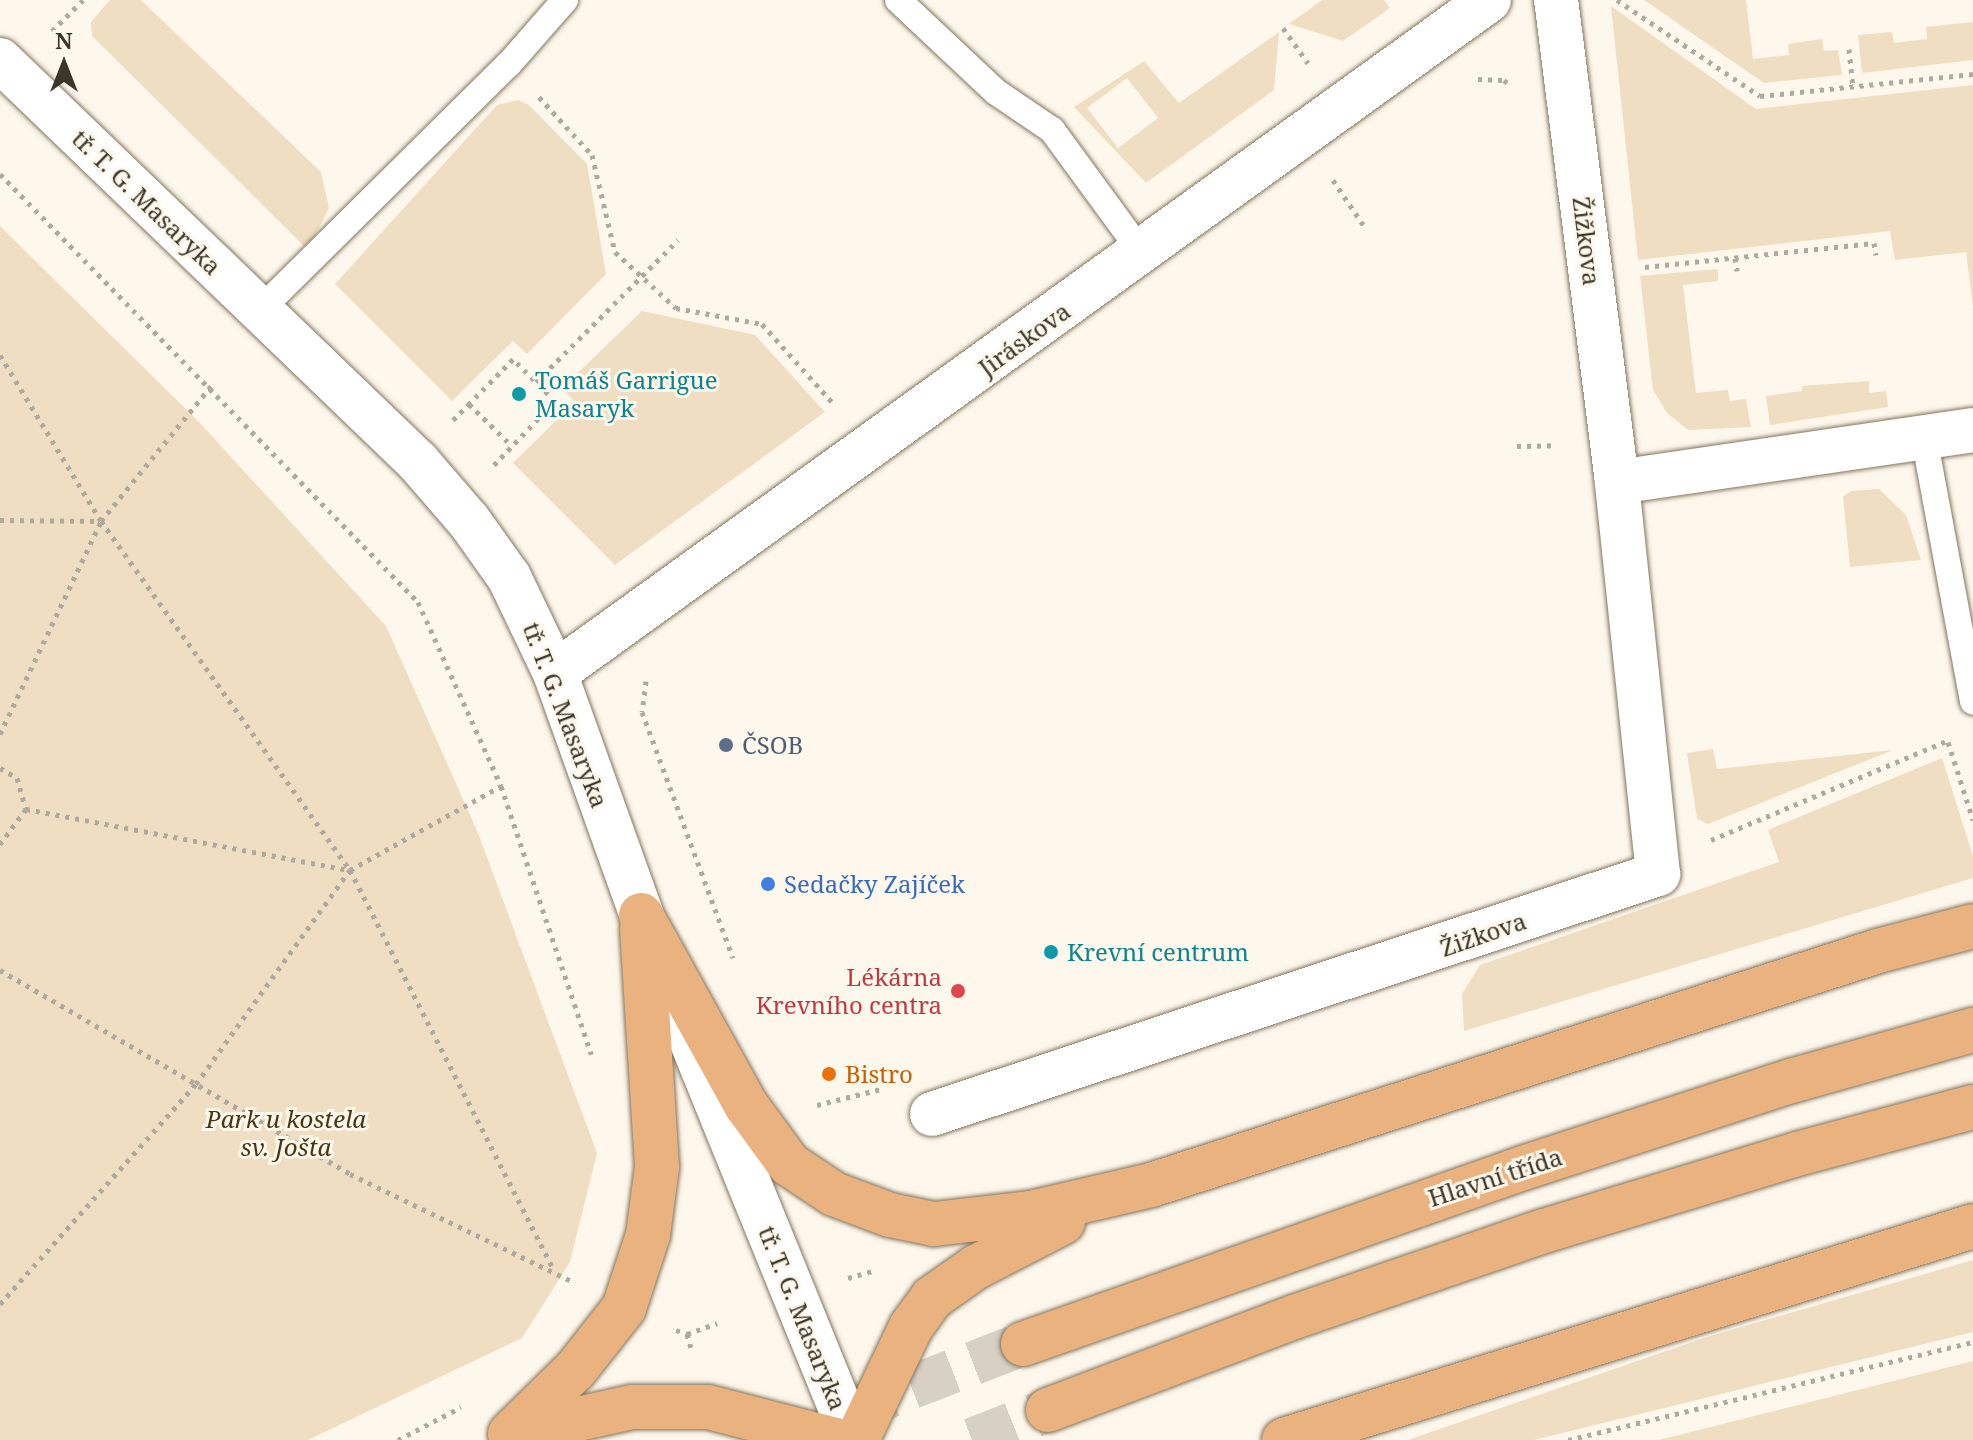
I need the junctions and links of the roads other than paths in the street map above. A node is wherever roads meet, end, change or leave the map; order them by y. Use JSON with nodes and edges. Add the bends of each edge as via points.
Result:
{"nodes":[{"id":1,"x":565,"y":0,"type":"edge"},
{"id":2,"x":898,"y":0,"type":"edge"},
{"id":3,"x":1556,"y":0,"type":"edge"},
{"id":4,"x":1472,"y":5,"type":"edge"},
{"id":5,"x":0,"y":60,"type":"edge"},
{"id":6,"x":1142,"y":253,"type":"junction"},
{"id":7,"x":259,"y":311,"type":"junction"},
{"id":8,"x":1973,"y":430,"type":"edge"},
{"id":9,"x":1924,"y":437,"type":"junction"},
{"id":10,"x":1617,"y":482,"type":"junction"},
{"id":11,"x":555,"y":673,"type":"junction"},
{"id":12,"x":1973,"y":701,"type":"edge"},
{"id":13,"x":641,"y":915,"type":"junction"},
{"id":14,"x":1973,"y":926,"type":"edge"},
{"id":15,"x":1973,"y":1030,"type":"edge"},
{"id":16,"x":1973,"y":1107,"type":"edge"},
{"id":17,"x":932,"y":1114,"type":"dead end"},
{"id":18,"x":1151,"y":1185,"type":"junction"},
{"id":19,"x":1973,"y":1226,"type":"edge"},
{"id":20,"x":1023,"y":1344,"type":"tunnel mouth"},
{"id":21,"x":1048,"y":1410,"type":"tunnel mouth"},
{"id":22,"x":504,"y":1436,"type":"edge"},
{"id":23,"x":836,"y":1440,"type":"tunnel mouth"},
{"id":24,"x":855,"y":1440,"type":"edge"},
{"id":25,"x":1284,"y":1440,"type":"edge"}],
"edges":[{"from":1,"to":7,"type":"lane","via":[[509,64]]},
{"from":2,"to":6,"type":"lane","via":[[996,92],[1052,130]]},
{"from":3,"to":10,"type":"street","name":"Žižkova"},
{"from":4,"to":6,"type":"street","name":"Jiráskova"},
{"from":5,"to":7,"type":"street","name":"tř. T. G. Masaryka"},
{"from":6,"to":11,"type":"street","name":"Jiráskova"},
{"from":7,"to":11,"type":"street","name":"tř. T. G. Masaryka","via":[[418,462],[469,521],[509,577]]},
{"from":8,"to":9,"type":"street"},
{"from":9,"to":10,"type":"street"},
{"from":9,"to":12,"type":"lane"},
{"from":10,"to":17,"type":"street","name":"Žižkova","via":[[1658,874]]},
{"from":11,"to":13,"type":"street","name":"tř. T. G. Masaryka"},
{"from":13,"to":18,"type":"main road","via":[[746,1105],[789,1164],[834,1194],[890,1215],[934,1224],[1031,1213]]},
{"from":13,"to":22,"type":"main road","via":[[657,1167],[648,1235],[624,1308],[576,1369]]},
{"from":13,"to":24,"type":"street","name":"tř. T. G. Masaryka"},
{"from":14,"to":18,"type":"main road","via":[[1878,951]]},
{"from":15,"to":20,"type":"main road","name":"Hlavní třída","via":[[1791,1081],[1523,1168]]},
{"from":16,"to":21,"type":"main road","via":[[1544,1231]]},
{"from":18,"to":24,"type":"main road","via":[[1030,1236],[932,1298],[911,1327]]},
{"from":19,"to":25,"type":"main road"},
{"from":22,"to":23,"type":"main road","via":[[632,1407],[708,1407]]}]}
